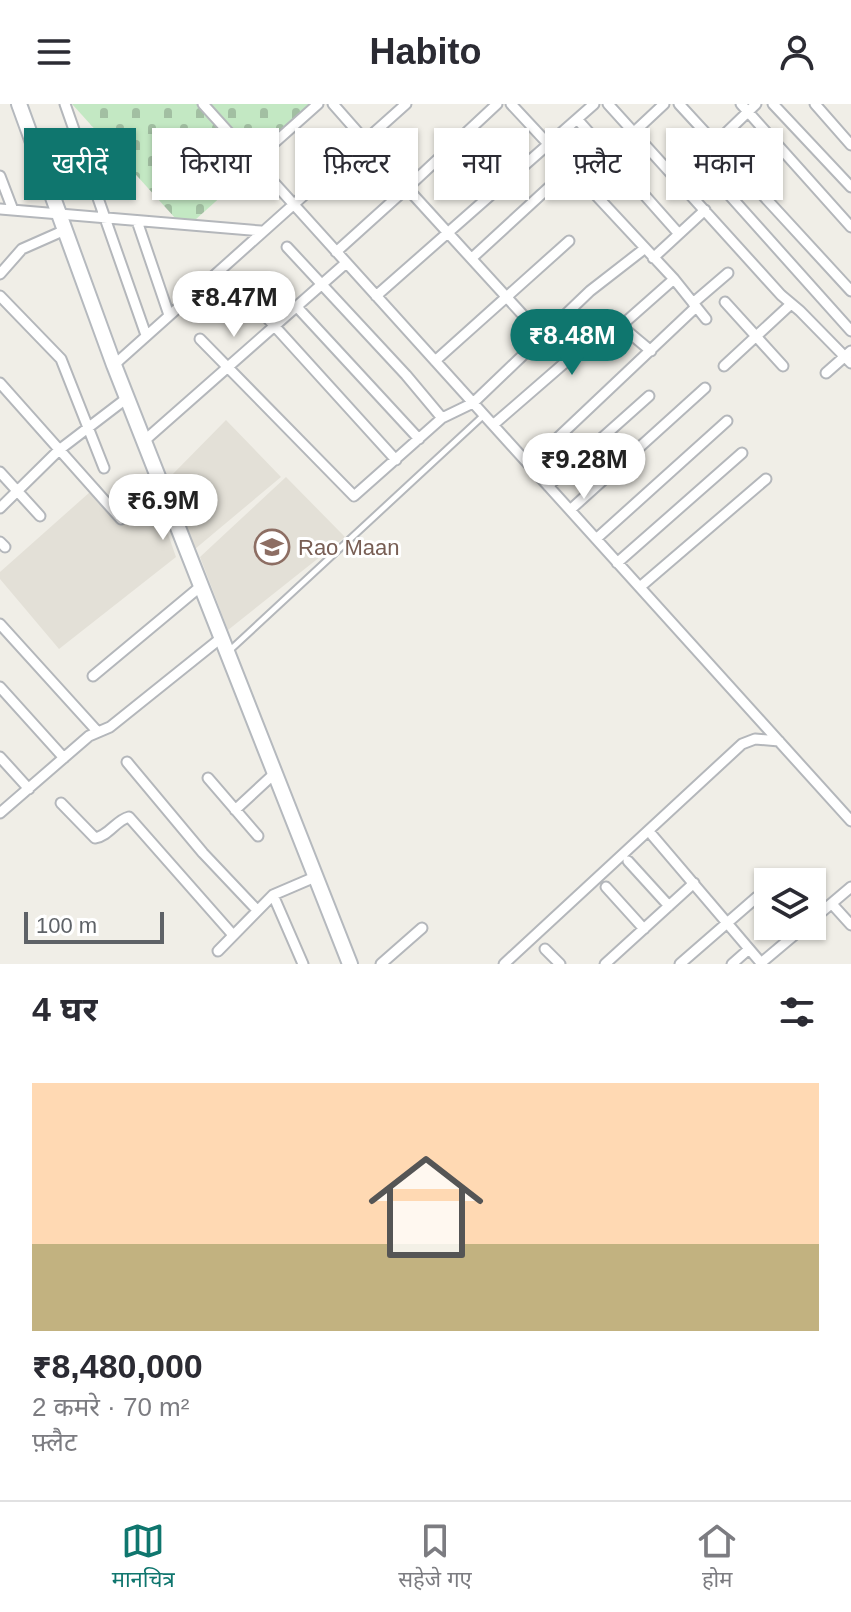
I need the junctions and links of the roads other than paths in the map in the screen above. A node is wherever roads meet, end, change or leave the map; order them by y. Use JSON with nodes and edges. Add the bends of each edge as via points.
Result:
{"nodes":[{"id":1,"x":19,"y":104,"type":"edge"},
{"id":2,"x":65,"y":104,"type":"edge"},
{"id":3,"x":203,"y":104,"type":"edge"},
{"id":4,"x":318,"y":104,"type":"edge"},
{"id":5,"x":333,"y":104,"type":"edge"},
{"id":6,"x":406,"y":104,"type":"edge"},
{"id":7,"x":497,"y":104,"type":"edge"},
{"id":8,"x":511,"y":104,"type":"edge"},
{"id":9,"x":594,"y":104,"type":"edge"},
{"id":10,"x":608,"y":104,"type":"edge"},
{"id":11,"x":664,"y":104,"type":"edge"},
{"id":12,"x":679,"y":104,"type":"edge"},
{"id":13,"x":773,"y":104,"type":"edge"},
{"id":14,"x":815,"y":104,"type":"edge"},
{"id":15,"x":748,"y":106,"type":"edge"},
{"id":16,"x":577,"y":119,"type":"junction"},
{"id":17,"x":224,"y":128,"type":"edge"},
{"id":18,"x":354,"y":128,"type":"edge"},
{"id":19,"x":379,"y":128,"type":"edge"},
{"id":20,"x":567,"y":128,"type":"edge"},
{"id":21,"x":629,"y":128,"type":"edge"},
{"id":22,"x":638,"y":128,"type":"edge"},
{"id":23,"x":702,"y":128,"type":"edge"},
{"id":24,"x":727,"y":128,"type":"edge"},
{"id":25,"x":279,"y":139,"type":"edge"},
{"id":26,"x":545,"y":143,"type":"edge"},
{"id":27,"x":851,"y":145,"type":"edge"},
{"id":28,"x":545,"y":147,"type":"edge"},
{"id":29,"x":650,"y":151,"type":"edge"},
{"id":30,"x":0,"y":176,"type":"edge"},
{"id":31,"x":418,"y":178,"type":"edge"},
{"id":32,"x":849,"y":182,"type":"edge"},
{"id":33,"x":279,"y":188,"type":"edge"},
{"id":34,"x":545,"y":191,"type":"edge"},
{"id":35,"x":296,"y":200,"type":"edge"},
{"id":36,"x":394,"y":200,"type":"edge"},
{"id":37,"x":418,"y":200,"type":"edge"},
{"id":38,"x":599,"y":200,"type":"edge"},
{"id":39,"x":734,"y":200,"type":"edge"},
{"id":40,"x":768,"y":200,"type":"edge"},
{"id":41,"x":293,"y":203,"type":"junction"},
{"id":42,"x":0,"y":209,"type":"edge"},
{"id":43,"x":13,"y":210,"type":"junction"},
{"id":44,"x":705,"y":210,"type":"junction"},
{"id":45,"x":59,"y":215,"type":"junction"},
{"id":46,"x":104,"y":219,"type":"junction"},
{"id":47,"x":137,"y":221,"type":"junction"},
{"id":48,"x":851,"y":227,"type":"edge"},
{"id":49,"x":65,"y":230,"type":"junction"},
{"id":50,"x":261,"y":231,"type":"junction"},
{"id":51,"x":449,"y":232,"type":"junction"},
{"id":52,"x":679,"y":234,"type":"junction"},
{"id":53,"x":569,"y":241,"type":"dead end"},
{"id":54,"x":287,"y":247,"type":"dead end"},
{"id":55,"x":644,"y":249,"type":"junction"},
{"id":56,"x":336,"y":252,"type":"junction"},
{"id":57,"x":472,"y":258,"type":"junction"},
{"id":58,"x":653,"y":258,"type":"junction"},
{"id":59,"x":346,"y":263,"type":"junction"},
{"id":60,"x":728,"y":273,"type":"dead end"},
{"id":61,"x":0,"y":274,"type":"edge"},
{"id":62,"x":674,"y":279,"type":"junction"},
{"id":63,"x":321,"y":285,"type":"junction"},
{"id":64,"x":240,"y":288,"type":"dead end"},
{"id":65,"x":851,"y":291,"type":"edge"},
{"id":66,"x":0,"y":296,"type":"edge"},
{"id":67,"x":376,"y":296,"type":"junction"},
{"id":68,"x":507,"y":297,"type":"junction"},
{"id":69,"x":725,"y":302,"type":"dead end"},
{"id":70,"x":791,"y":304,"type":"junction"},
{"id":71,"x":695,"y":305,"type":"junction"},
{"id":72,"x":297,"y":307,"type":"junction"},
{"id":73,"x":169,"y":315,"type":"junction"},
{"id":74,"x":706,"y":319,"type":"dead end"},
{"id":75,"x":622,"y":325,"type":"junction"},
{"id":76,"x":274,"y":326,"type":"junction"},
{"id":77,"x":851,"y":331,"type":"edge"},
{"id":78,"x":146,"y":335,"type":"junction"},
{"id":79,"x":542,"y":336,"type":"junction"},
{"id":80,"x":758,"y":337,"type":"junction"},
{"id":81,"x":200,"y":339,"type":"dead end"},
{"id":82,"x":651,"y":351,"type":"junction"},
{"id":83,"x":849,"y":357,"type":"edge"},
{"id":84,"x":435,"y":361,"type":"junction"},
{"id":85,"x":114,"y":365,"type":"junction"},
{"id":86,"x":724,"y":366,"type":"dead end"},
{"id":87,"x":783,"y":366,"type":"dead end"},
{"id":88,"x":227,"y":368,"type":"junction"},
{"id":89,"x":826,"y":373,"type":"dead end"},
{"id":90,"x":0,"y":383,"type":"edge"},
{"id":91,"x":705,"y":388,"type":"dead end"},
{"id":92,"x":649,"y":396,"type":"dead end"},
{"id":93,"x":127,"y":398,"type":"junction"},
{"id":94,"x":473,"y":403,"type":"junction"},
{"id":95,"x":484,"y":415,"type":"junction"},
{"id":96,"x":442,"y":418,"type":"junction"},
{"id":97,"x":727,"y":421,"type":"dead end"},
{"id":98,"x":493,"y":425,"type":"junction"},
{"id":99,"x":87,"y":427,"type":"junction"},
{"id":100,"x":419,"y":439,"type":"junction"},
{"id":101,"x":144,"y":441,"type":"junction"},
{"id":102,"x":59,"y":450,"type":"junction"},
{"id":103,"x":742,"y":453,"type":"dead end"},
{"id":104,"x":396,"y":460,"type":"junction"},
{"id":105,"x":529,"y":465,"type":"junction"},
{"id":106,"x":104,"y":468,"type":"dead end"},
{"id":107,"x":0,"y":472,"type":"edge"},
{"id":108,"x":766,"y":479,"type":"dead end"},
{"id":109,"x":548,"y":486,"type":"junction"},
{"id":110,"x":163,"y":488,"type":"junction"},
{"id":111,"x":18,"y":492,"type":"junction"},
{"id":112,"x":0,"y":508,"type":"edge"},
{"id":113,"x":570,"y":510,"type":"junction"},
{"id":114,"x":40,"y":516,"type":"dead end"},
{"id":115,"x":596,"y":539,"type":"junction"},
{"id":116,"x":617,"y":563,"type":"junction"},
{"id":117,"x":201,"y":586,"type":"junction"},
{"id":118,"x":640,"y":587,"type":"junction"},
{"id":119,"x":0,"y":624,"type":"edge"},
{"id":120,"x":10,"y":636,"type":"junction"},
{"id":121,"x":221,"y":638,"type":"junction"},
{"id":122,"x":0,"y":644,"type":"edge"},
{"id":123,"x":227,"y":652,"type":"junction"},
{"id":124,"x":93,"y":676,"type":"dead end"},
{"id":125,"x":0,"y":687,"type":"edge"},
{"id":126,"x":97,"y":731,"type":"junction"},
{"id":127,"x":779,"y":741,"type":"junction"},
{"id":128,"x":0,"y":757,"type":"edge"},
{"id":129,"x":64,"y":758,"type":"junction"},
{"id":130,"x":127,"y":762,"type":"dead end"},
{"id":131,"x":275,"y":773,"type":"junction"},
{"id":132,"x":208,"y":778,"type":"dead end"},
{"id":133,"x":29,"y":789,"type":"junction"},
{"id":134,"x":61,"y":803,"type":"dead end"},
{"id":135,"x":235,"y":810,"type":"junction"},
{"id":136,"x":0,"y":813,"type":"edge"},
{"id":137,"x":851,"y":821,"type":"edge"},
{"id":138,"x":652,"y":835,"type":"dead end"},
{"id":139,"x":258,"y":836,"type":"dead end"},
{"id":140,"x":628,"y":861,"type":"dead end"},
{"id":141,"x":315,"y":877,"type":"junction"},
{"id":142,"x":694,"y":883,"type":"junction"},
{"id":143,"x":606,"y":887,"type":"dead end"},
{"id":144,"x":851,"y":887,"type":"edge"},
{"id":145,"x":273,"y":895,"type":"junction"},
{"id":146,"x":754,"y":900,"type":"edge"},
{"id":147,"x":832,"y":904,"type":"junction"},
{"id":148,"x":669,"y":906,"type":"junction"},
{"id":149,"x":826,"y":909,"type":"edge"},
{"id":150,"x":257,"y":910,"type":"junction"},
{"id":151,"x":727,"y":922,"type":"junction"},
{"id":152,"x":851,"y":925,"type":"edge"},
{"id":153,"x":422,"y":928,"type":"dead end"},
{"id":154,"x":644,"y":929,"type":"junction"},
{"id":155,"x":233,"y":935,"type":"junction"},
{"id":156,"x":786,"y":940,"type":"edge"},
{"id":157,"x":545,"y":949,"type":"dead end"},
{"id":158,"x":749,"y":949,"type":"junction"},
{"id":159,"x":218,"y":951,"type":"dead end"},
{"id":160,"x":303,"y":964,"type":"edge"},
{"id":161,"x":350,"y":964,"type":"edge"},
{"id":162,"x":381,"y":964,"type":"edge"},
{"id":163,"x":504,"y":964,"type":"edge"},
{"id":164,"x":560,"y":964,"type":"edge"},
{"id":165,"x":605,"y":964,"type":"edge"},
{"id":166,"x":680,"y":964,"type":"edge"},
{"id":167,"x":732,"y":964,"type":"edge"},
{"id":168,"x":762,"y":964,"type":"edge"}],
"edges":[{"from":1,"to":45,"type":"street"},
{"from":2,"to":46,"type":"street"},
{"from":3,"to":17,"type":"street"},
{"from":4,"to":25,"type":"street"},
{"from":5,"to":18,"type":"street"},
{"from":6,"to":19,"type":"street"},
{"from":7,"to":31,"type":"street"},
{"from":8,"to":26,"type":"street"},
{"from":9,"to":16,"type":"street"},
{"from":10,"to":21,"type":"street"},
{"from":11,"to":22,"type":"street"},
{"from":12,"to":23,"type":"street"},
{"from":13,"to":32,"type":"street"},
{"from":14,"to":27,"type":"street"},
{"from":15,"to":24,"type":"street"},
{"from":15,"to":48,"type":"street"},
{"from":16,"to":20,"type":"street"},
{"from":16,"to":52,"type":"street"},
{"from":28,"to":51,"type":"street"},
{"from":29,"to":44,"type":"street"},
{"from":30,"to":43,"type":"street"},
{"from":33,"to":41,"type":"street"},
{"from":34,"to":57,"type":"street"},
{"from":35,"to":41,"type":"street"},
{"from":36,"to":56,"type":"street"},
{"from":37,"to":51,"type":"street"},
{"from":38,"to":55,"type":"street"},
{"from":39,"to":77,"type":"street"},
{"from":40,"to":65,"type":"street"},
{"from":41,"to":50,"type":"street"},
{"from":41,"to":56,"type":"street"},
{"from":42,"to":43,"type":"street"},
{"from":43,"to":45,"type":"street"},
{"from":44,"to":52,"type":"street"},
{"from":44,"to":70,"type":"street"},
{"from":45,"to":46,"type":"street"},
{"from":45,"to":49,"type":"street"},
{"from":46,"to":47,"type":"street"},
{"from":46,"to":78,"type":"street"},
{"from":47,"to":50,"type":"street"},
{"from":47,"to":73,"type":"street"},
{"from":49,"to":61,"type":"street","via":[[22,249]]},
{"from":49,"to":85,"type":"street"},
{"from":50,"to":73,"type":"street"},
{"from":51,"to":57,"type":"street"},
{"from":51,"to":67,"type":"street"},
{"from":52,"to":58,"type":"street"},
{"from":53,"to":68,"type":"street"},
{"from":54,"to":63,"type":"street"},
{"from":55,"to":58,"type":"street"},
{"from":55,"to":79,"type":"street"},
{"from":56,"to":59,"type":"street"},
{"from":57,"to":68,"type":"street"},
{"from":58,"to":62,"type":"street"},
{"from":59,"to":63,"type":"street"},
{"from":59,"to":67,"type":"street"},
{"from":60,"to":71,"type":"street"},
{"from":62,"to":71,"type":"street"},
{"from":62,"to":75,"type":"street"},
{"from":63,"to":72,"type":"street"},
{"from":63,"to":96,"type":"street"},
{"from":64,"to":76,"type":"street"},
{"from":66,"to":99,"type":"street","via":[[61,359]]},
{"from":67,"to":84,"type":"street"},
{"from":68,"to":79,"type":"street"},
{"from":68,"to":84,"type":"street"},
{"from":69,"to":80,"type":"street"},
{"from":70,"to":80,"type":"street"},
{"from":70,"to":83,"type":"street"},
{"from":71,"to":74,"type":"street"},
{"from":71,"to":82,"type":"street"},
{"from":72,"to":76,"type":"street"},
{"from":72,"to":100,"type":"street"},
{"from":73,"to":78,"type":"street"},
{"from":75,"to":82,"type":"street"},
{"from":75,"to":98,"type":"street","via":[[610,322]]},
{"from":76,"to":88,"type":"street"},
{"from":76,"to":104,"type":"street"},
{"from":78,"to":85,"type":"street"},
{"from":79,"to":94,"type":"street"},
{"from":80,"to":86,"type":"street"},
{"from":80,"to":87,"type":"street"},
{"from":81,"to":88,"type":"street"},
{"from":82,"to":105,"type":"street"},
{"from":83,"to":89,"type":"street"},
{"from":84,"to":94,"type":"street"},
{"from":85,"to":93,"type":"street"},
{"from":88,"to":101,"type":"street"},
{"from":88,"to":104,"type":"street","via":[[354,496]]},
{"from":90,"to":102,"type":"street"},
{"from":91,"to":113,"type":"street"},
{"from":92,"to":109,"type":"street"},
{"from":93,"to":99,"type":"street"},
{"from":93,"to":101,"type":"street"},
{"from":94,"to":95,"type":"street"},
{"from":94,"to":96,"type":"street"},
{"from":95,"to":98,"type":"street"},
{"from":95,"to":123,"type":"lane"},
{"from":96,"to":100,"type":"street"},
{"from":97,"to":115,"type":"street"},
{"from":98,"to":105,"type":"street"},
{"from":99,"to":102,"type":"street"},
{"from":99,"to":106,"type":"street"},
{"from":100,"to":104,"type":"street"},
{"from":101,"to":110,"type":"street"},
{"from":102,"to":110,"type":"street","via":[[121,519]]},
{"from":102,"to":111,"type":"street"},
{"from":103,"to":116,"type":"street"},
{"from":105,"to":109,"type":"street"},
{"from":107,"to":111,"type":"street"},
{"from":108,"to":118,"type":"street"},
{"from":109,"to":113,"type":"street"},
{"from":110,"to":117,"type":"street"},
{"from":111,"to":112,"type":"street"},
{"from":111,"to":114,"type":"street"},
{"from":113,"to":115,"type":"street"},
{"from":115,"to":116,"type":"street"},
{"from":116,"to":118,"type":"street"},
{"from":117,"to":121,"type":"street"},
{"from":117,"to":124,"type":"street"},
{"from":118,"to":127,"type":"street"},
{"from":119,"to":120,"type":"street"},
{"from":120,"to":122,"type":"street"},
{"from":120,"to":126,"type":"street"},
{"from":121,"to":123,"type":"street"},
{"from":121,"to":126,"type":"street","via":[[110,727]]},
{"from":123,"to":131,"type":"street"},
{"from":125,"to":129,"type":"street"},
{"from":126,"to":129,"type":"street"},
{"from":127,"to":137,"type":"street"},
{"from":127,"to":163,"type":"street","via":[[742,744]]},
{"from":128,"to":133,"type":"street"},
{"from":129,"to":133,"type":"street"},
{"from":130,"to":150,"type":"street"},
{"from":131,"to":135,"type":"street"},
{"from":131,"to":141,"type":"street"},
{"from":132,"to":135,"type":"street"},
{"from":133,"to":136,"type":"street"},
{"from":134,"to":155,"type":"street","via":[[98,838],[129,817]]},
{"from":135,"to":139,"type":"street"},
{"from":138,"to":142,"type":"street"},
{"from":140,"to":148,"type":"street"},
{"from":141,"to":145,"type":"street"},
{"from":141,"to":161,"type":"street"},
{"from":142,"to":148,"type":"street"},
{"from":142,"to":151,"type":"street"},
{"from":143,"to":154,"type":"street"},
{"from":144,"to":147,"type":"street"},
{"from":145,"to":150,"type":"street"},
{"from":145,"to":160,"type":"street"},
{"from":146,"to":151,"type":"street"},
{"from":147,"to":149,"type":"street"},
{"from":147,"to":152,"type":"street"},
{"from":148,"to":154,"type":"street"},
{"from":150,"to":155,"type":"street"},
{"from":151,"to":158,"type":"street"},
{"from":151,"to":166,"type":"street"},
{"from":153,"to":162,"type":"street"},
{"from":154,"to":165,"type":"street"},
{"from":155,"to":159,"type":"street"},
{"from":156,"to":168,"type":"street"},
{"from":157,"to":164,"type":"street"},
{"from":158,"to":167,"type":"street"},
{"from":158,"to":168,"type":"street"}]}
